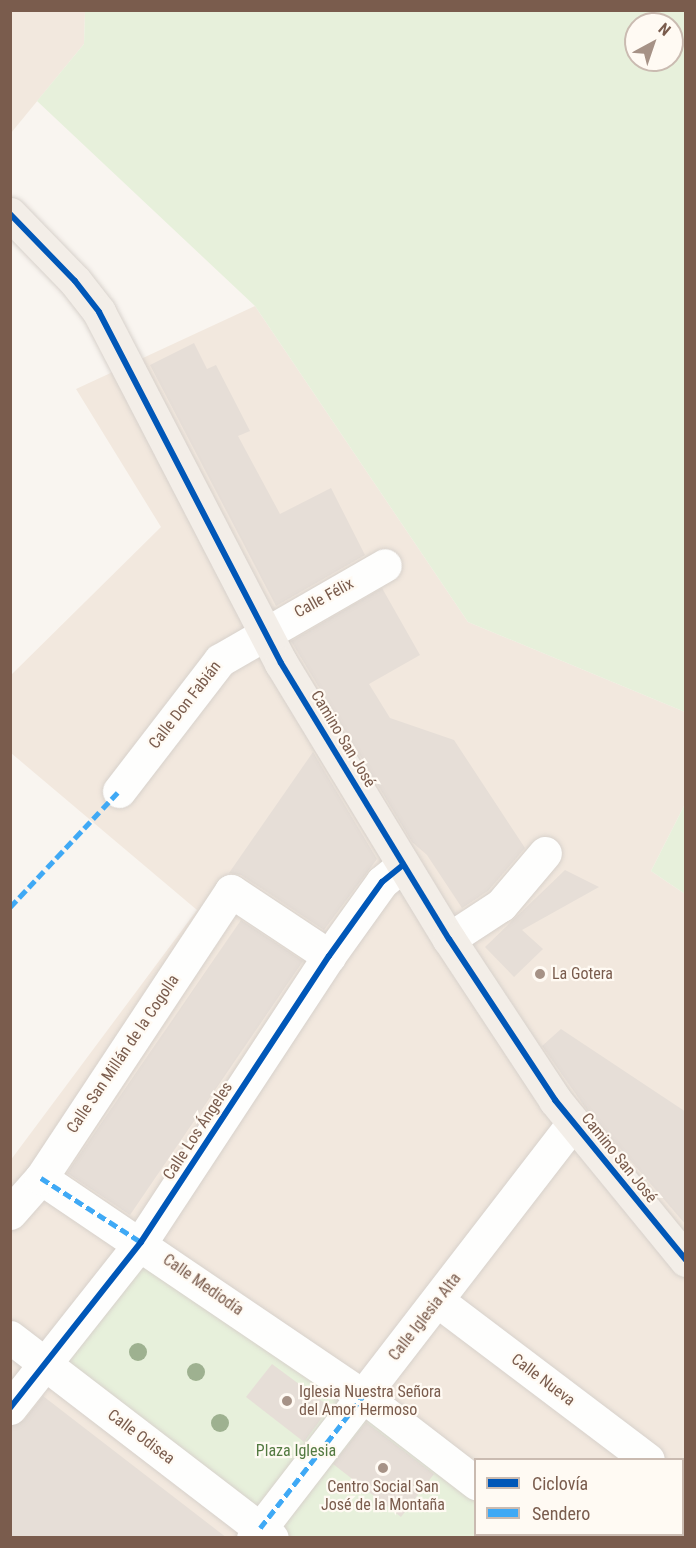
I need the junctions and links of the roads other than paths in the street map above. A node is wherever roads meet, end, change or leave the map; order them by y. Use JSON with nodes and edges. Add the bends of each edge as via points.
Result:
{"nodes":[{"id":1,"x":10,"y":214,"type":"edge"},
{"id":2,"x":385,"y":565,"type":"dead end"},
{"id":3,"x":263,"y":632,"type":"junction"},
{"id":4,"x":119,"y":791,"type":"dead end"},
{"id":5,"x":545,"y":853,"type":"dead end"},
{"id":6,"x":403,"y":865,"type":"junction"},
{"id":7,"x":449,"y":939,"type":"junction"},
{"id":8,"x":329,"y":956,"type":"junction"},
{"id":9,"x":573,"y":1124,"type":"junction"},
{"id":10,"x":41,"y":1178,"type":"junction"},
{"id":11,"x":10,"y":1213,"type":"edge"},
{"id":12,"x":141,"y":1242,"type":"junction"},
{"id":13,"x":686,"y":1260,"type":"edge"},
{"id":14,"x":438,"y":1301,"type":"junction"},
{"id":15,"x":10,"y":1337,"type":"edge"},
{"id":16,"x":45,"y":1364,"type":"junction"},
{"id":17,"x":363,"y":1396,"type":"junction"},
{"id":18,"x":10,"y":1408,"type":"edge"},
{"id":19,"x":645,"y":1458,"type":"edge"},
{"id":20,"x":474,"y":1481,"type":"edge"},
{"id":21,"x":262,"y":1534,"type":"edge"}],
"edges":[{"from":1,"to":3,"type":"main road","name":"Camino San José","via":[[75,281],[99,312]]},
{"from":2,"to":3,"type":"street","name":"Calle Félix"},
{"from":3,"to":4,"type":"street","name":"Calle Don Fabián","via":[[233,649],[209,670]]},
{"from":3,"to":6,"type":"main road","name":"Camino San José"},
{"from":5,"to":7,"type":"street","via":[[501,905]]},
{"from":6,"to":7,"type":"main road","name":"Camino San José"},
{"from":6,"to":8,"type":"street","name":"Calle Los Ángeles","via":[[382,882]]},
{"from":7,"to":9,"type":"main road","name":"Camino San José"},
{"from":8,"to":10,"type":"street","name":"Calle San Millán de la Cogolla","via":[[231,891]]},
{"from":8,"to":12,"type":"street","name":"Calle Los Ángeles"},
{"from":9,"to":13,"type":"main road","name":"Camino San José"},
{"from":9,"to":14,"type":"street","name":"Calle Iglesia Alta"},
{"from":10,"to":11,"type":"street","name":"Calle San Millán de la Cogolla"},
{"from":10,"to":12,"type":"street","name":"Calle Mediodía"},
{"from":12,"to":16,"type":"street","name":"Calle Los Ángeles"},
{"from":12,"to":17,"type":"street","name":"Calle Mediodía"},
{"from":14,"to":17,"type":"street","name":"Calle Iglesia Alta"},
{"from":14,"to":19,"type":"street","name":"Calle Nueva"},
{"from":15,"to":16,"type":"street","name":"Calle Odisea"},
{"from":16,"to":18,"type":"street","name":"Calle Los Ángeles"},
{"from":16,"to":21,"type":"street","name":"Calle Odisea"},
{"from":17,"to":20,"type":"street","name":"Calle Mediodía"},
{"from":17,"to":21,"type":"street","name":"Calle Iglesia Alta"}]}
